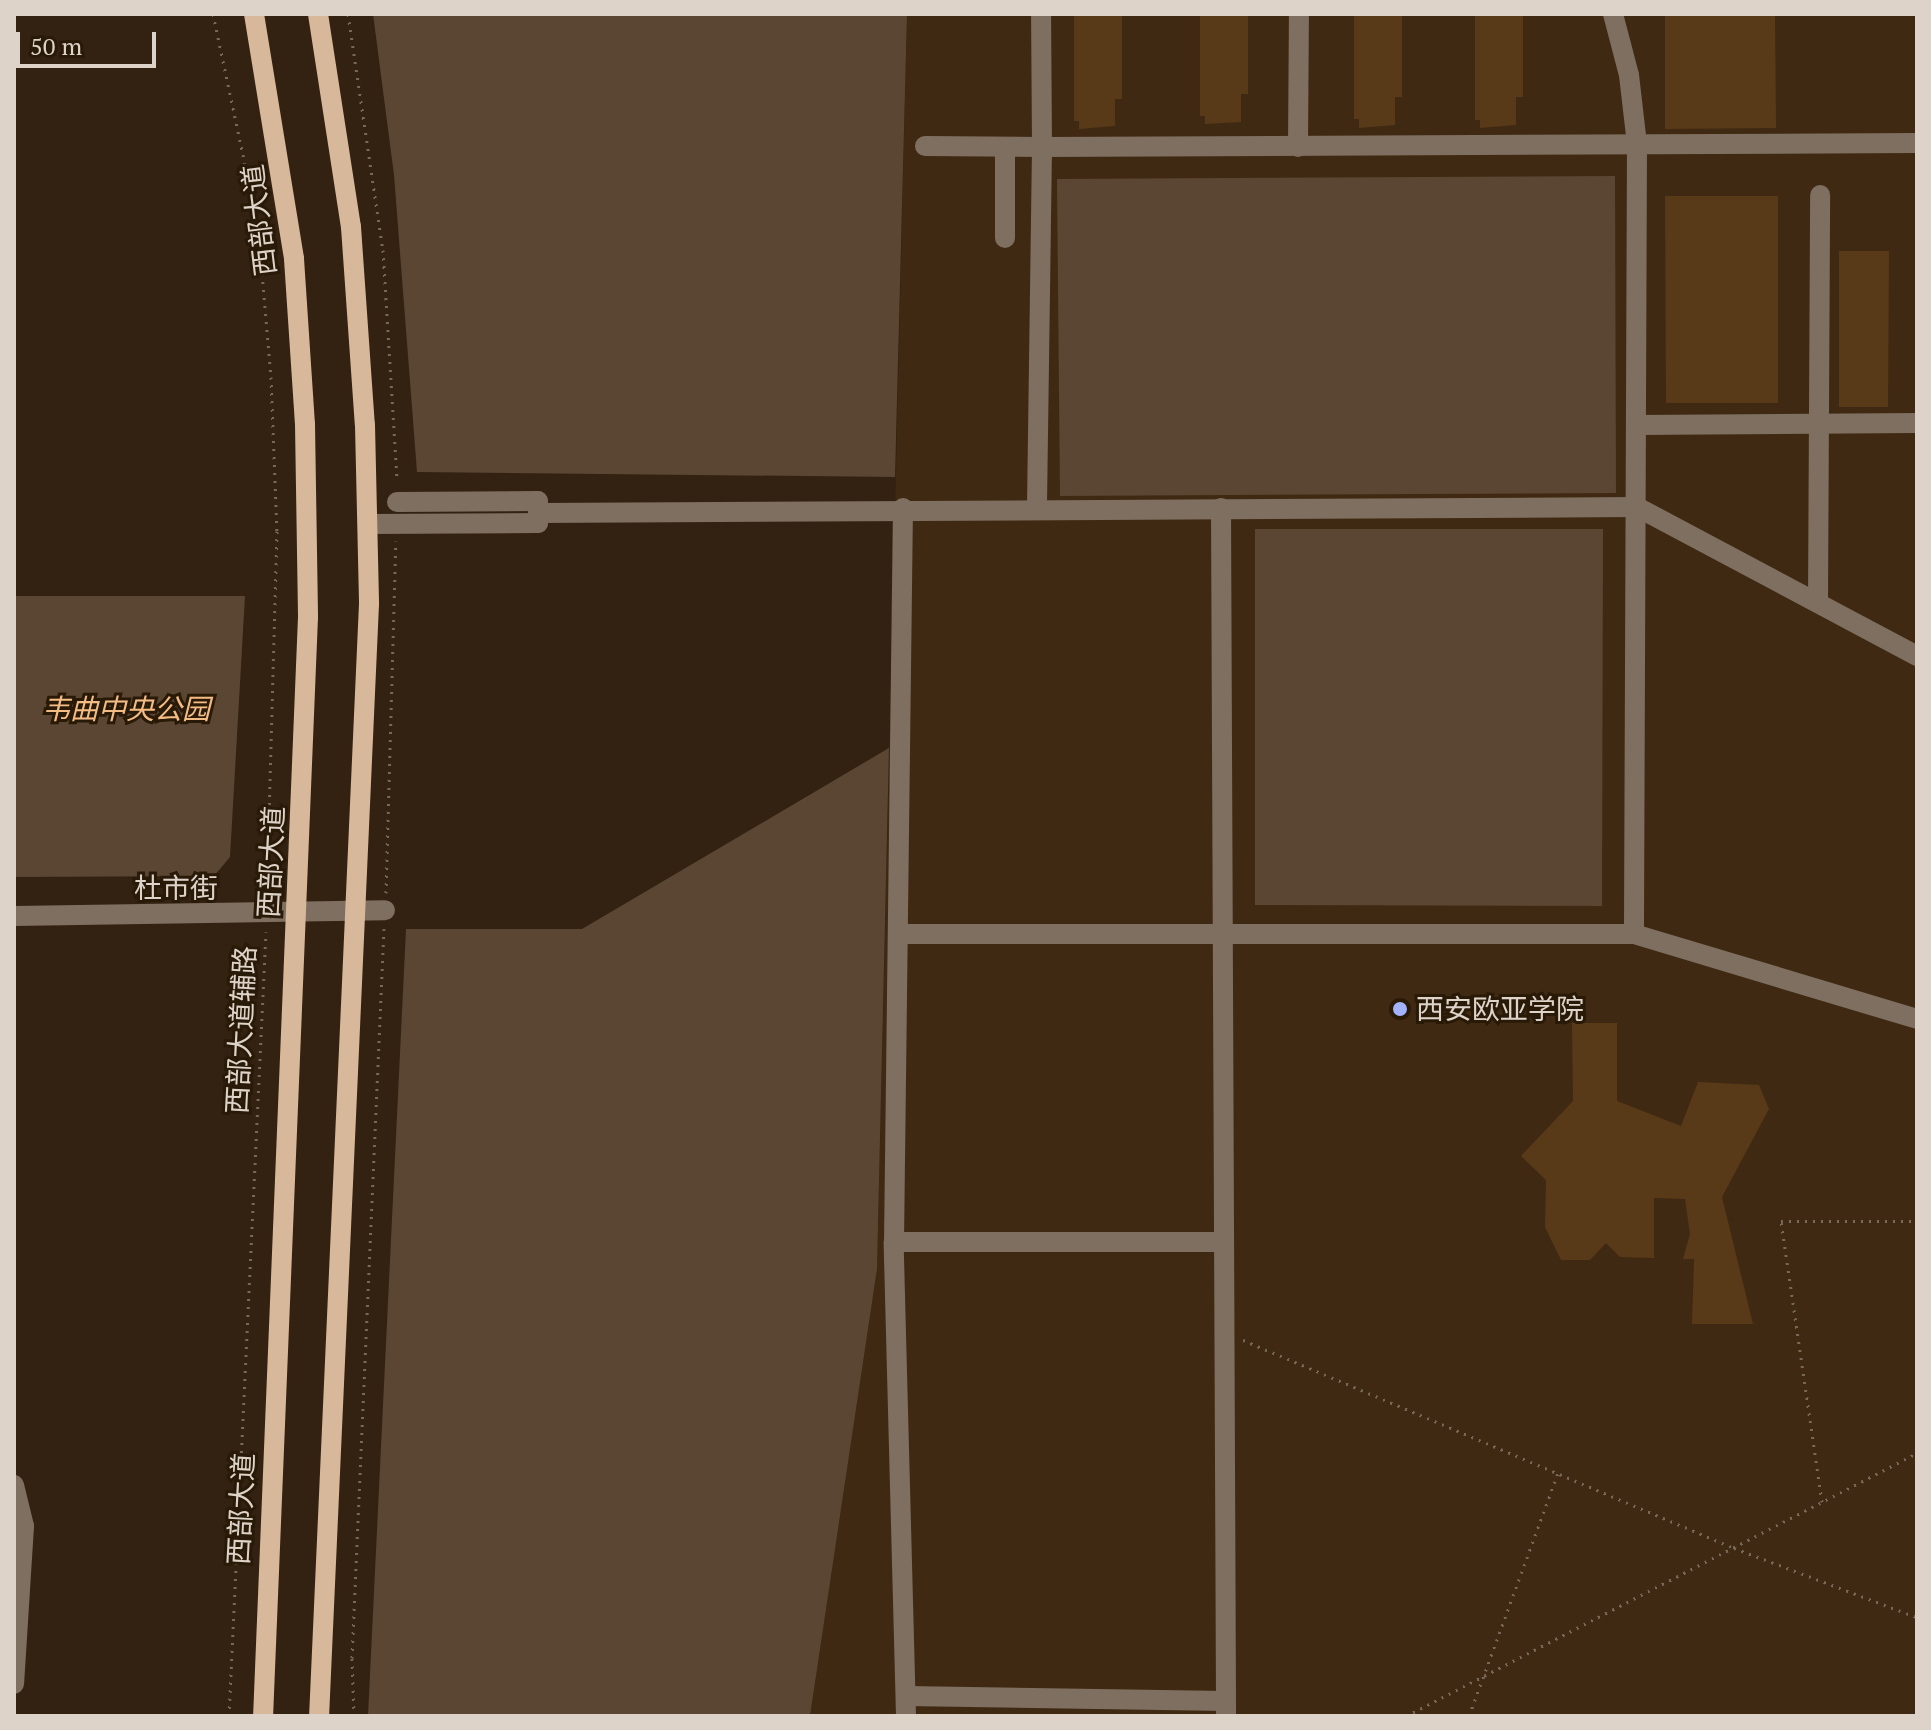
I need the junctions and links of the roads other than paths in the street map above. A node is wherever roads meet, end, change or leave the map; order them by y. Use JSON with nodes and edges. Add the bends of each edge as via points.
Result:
{"nodes":[{"id":1,"x":254,"y":14,"type":"edge"},
{"id":2,"x":318,"y":14,"type":"edge"},
{"id":3,"x":1041,"y":14,"type":"edge"},
{"id":4,"x":1299,"y":14,"type":"edge"},
{"id":5,"x":1613,"y":14,"type":"edge"},
{"id":6,"x":1917,"y":143,"type":"edge"},
{"id":7,"x":1637,"y":144,"type":"junction"},
{"id":8,"x":925,"y":146,"type":"dead end"},
{"id":9,"x":1005,"y":147,"type":"junction"},
{"id":10,"x":1042,"y":147,"type":"junction"},
{"id":11,"x":1298,"y":147,"type":"junction"},
{"id":12,"x":1820,"y":195,"type":"dead end"},
{"id":13,"x":1005,"y":238,"type":"dead end"},
{"id":14,"x":1819,"y":423,"type":"junction"},
{"id":15,"x":1917,"y":423,"type":"edge"},
{"id":16,"x":1637,"y":425,"type":"junction"},
{"id":17,"x":397,"y":502,"type":"dead end"},
{"id":18,"x":1037,"y":506,"type":"junction"},
{"id":19,"x":1637,"y":507,"type":"junction"},
{"id":20,"x":903,"y":508,"type":"junction"},
{"id":21,"x":1221,"y":508,"type":"junction"},
{"id":22,"x":538,"y":513,"type":"junction"},
{"id":23,"x":369,"y":524,"type":"junction"},
{"id":24,"x":1818,"y":603,"type":"junction"},
{"id":25,"x":1917,"y":656,"type":"edge"},
{"id":26,"x":297,"y":910,"type":"junction"},
{"id":27,"x":385,"y":910,"type":"dead end"},
{"id":28,"x":356,"y":913,"type":"junction"},
{"id":29,"x":14,"y":916,"type":"edge"},
{"id":30,"x":898,"y":934,"type":"junction"},
{"id":31,"x":1221,"y":934,"type":"junction"},
{"id":32,"x":1634,"y":934,"type":"junction"},
{"id":33,"x":1917,"y":1019,"type":"edge"},
{"id":34,"x":894,"y":1242,"type":"junction"},
{"id":35,"x":1221,"y":1242,"type":"junction"},
{"id":36,"x":14,"y":1485,"type":"edge"},
{"id":37,"x":14,"y":1684,"type":"edge"},
{"id":38,"x":906,"y":1706,"type":"edge"},
{"id":39,"x":1226,"y":1708,"type":"edge"},
{"id":40,"x":263,"y":1716,"type":"edge"},
{"id":41,"x":319,"y":1716,"type":"edge"}],
"edges":[{"from":1,"to":26,"type":"main road","name":"西部大道","via":[[287,202],[305,424],[308,632]]},
{"from":2,"to":23,"type":"main road","via":[[351,227]]},
{"from":3,"to":10,"type":"street"},
{"from":4,"to":11,"type":"street"},
{"from":5,"to":7,"type":"street","via":[[1629,75]]},
{"from":6,"to":7,"type":"street"},
{"from":7,"to":11,"type":"street"},
{"from":7,"to":16,"type":"street"},
{"from":8,"to":9,"type":"street"},
{"from":9,"to":10,"type":"street"},
{"from":9,"to":13,"type":"street"},
{"from":10,"to":11,"type":"street"},
{"from":10,"to":18,"type":"street"},
{"from":12,"to":14,"type":"street"},
{"from":14,"to":15,"type":"street"},
{"from":14,"to":16,"type":"street"},
{"from":14,"to":24,"type":"street"},
{"from":16,"to":19,"type":"street"},
{"from":17,"to":22,"type":"street","via":[[538,501]]},
{"from":18,"to":20,"type":"street"},
{"from":18,"to":21,"type":"street"},
{"from":19,"to":21,"type":"street"},
{"from":19,"to":24,"type":"street"},
{"from":19,"to":32,"type":"street"},
{"from":20,"to":22,"type":"street"},
{"from":20,"to":30,"type":"street"},
{"from":21,"to":31,"type":"street"},
{"from":22,"to":23,"type":"street","via":[[538,523]]},
{"from":23,"to":28,"type":"main road","via":[[368,683]]},
{"from":24,"to":25,"type":"street"},
{"from":26,"to":28,"type":"street","name":"杜市街"},
{"from":26,"to":29,"type":"street","name":"杜市街","via":[[266,915]]},
{"from":26,"to":40,"type":"main road","name":"西部大道"},
{"from":27,"to":28,"type":"street","name":"杜市街"},
{"from":28,"to":41,"type":"main road"},
{"from":30,"to":31,"type":"street"},
{"from":30,"to":34,"type":"street"},
{"from":31,"to":32,"type":"street"},
{"from":31,"to":35,"type":"street"},
{"from":32,"to":33,"type":"street"},
{"from":34,"to":35,"type":"street"},
{"from":34,"to":38,"type":"street"},
{"from":35,"to":39,"type":"street"},
{"from":36,"to":37,"type":"street","via":[[24,1526]]},
{"from":38,"to":39,"type":"street"}]}
